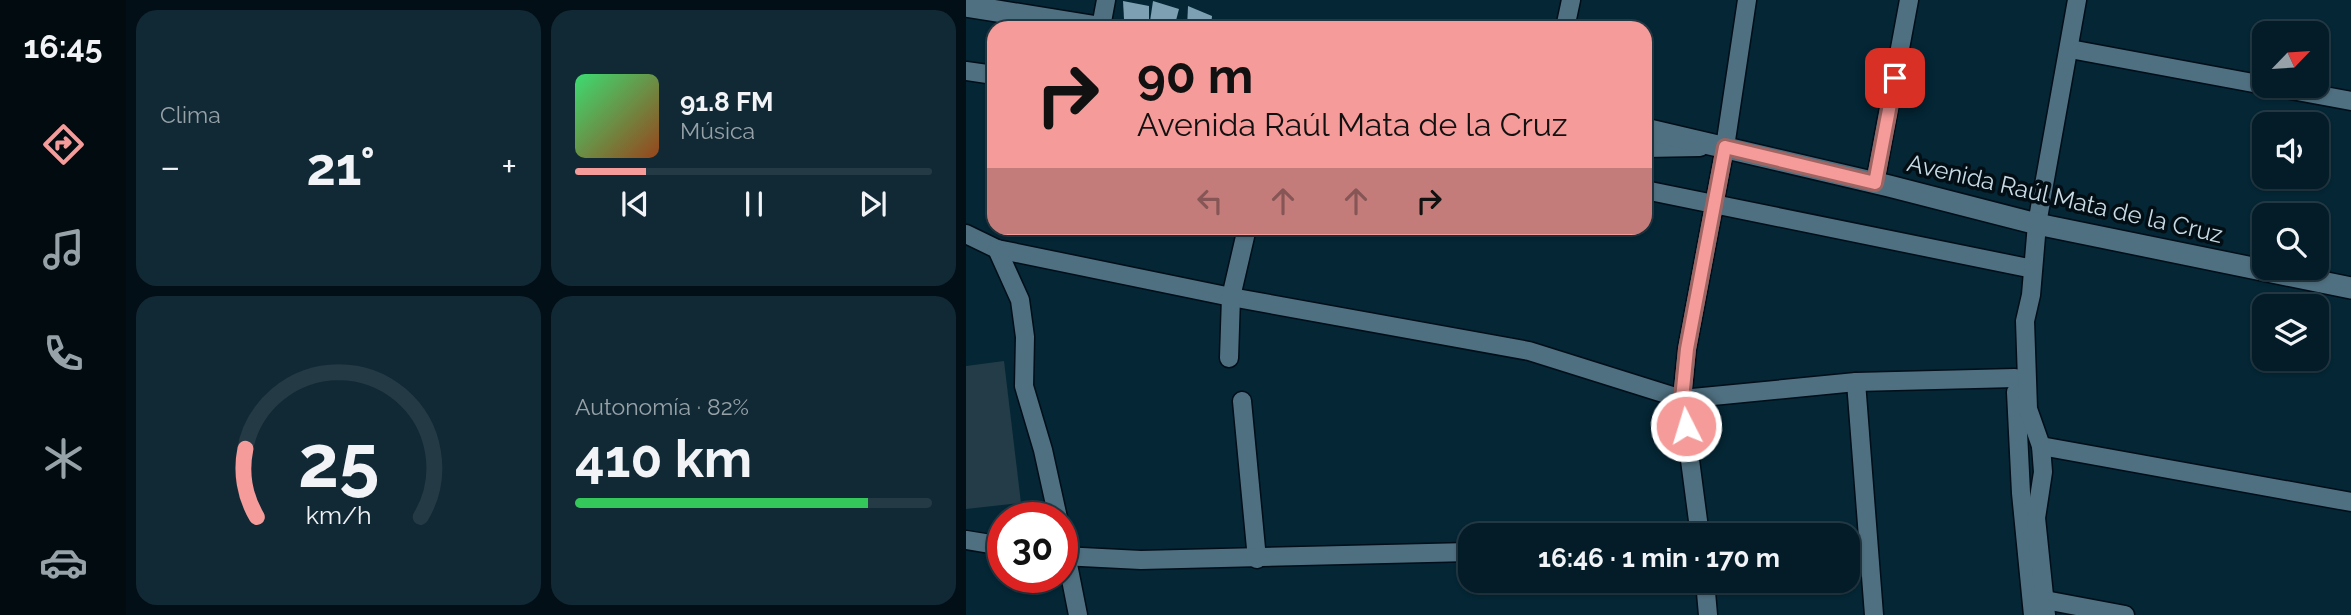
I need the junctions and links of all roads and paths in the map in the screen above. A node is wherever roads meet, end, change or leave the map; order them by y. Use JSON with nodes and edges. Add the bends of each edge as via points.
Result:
{"nodes":[{"id":1,"x":1106,"y":0,"type":"edge"},
{"id":2,"x":1571,"y":0,"type":"edge"},
{"id":3,"x":1748,"y":0,"type":"edge"},
{"id":4,"x":1909,"y":0,"type":"edge"},
{"id":5,"x":2077,"y":0,"type":"edge"},
{"id":6,"x":966,"y":6,"type":"edge"},
{"id":7,"x":1059,"y":21,"type":"edge"},
{"id":8,"x":1103,"y":21,"type":"edge"},
{"id":9,"x":1566,"y":21,"type":"edge"},
{"id":10,"x":2070,"y":49,"type":"junction"},
{"id":11,"x":966,"y":71,"type":"edge"},
{"id":12,"x":987,"y":74,"type":"edge"},
{"id":13,"x":2252,"y":83,"type":"edge"},
{"id":14,"x":2329,"y":97,"type":"edge"},
{"id":15,"x":2351,"y":101,"type":"edge"},
{"id":16,"x":1652,"y":131,"type":"edge"},
{"id":17,"x":1725,"y":147,"type":"junction"},
{"id":18,"x":1652,"y":148,"type":"edge"},
{"id":19,"x":1875,"y":183,"type":"junction"},
{"id":20,"x":1652,"y":191,"type":"edge"},
{"id":21,"x":1714,"y":204,"type":"junction"},
{"id":22,"x":2037,"y":224,"type":"junction"},
{"id":23,"x":966,"y":234,"type":"edge"},
{"id":24,"x":1245,"y":235,"type":"edge"},
{"id":25,"x":997,"y":249,"type":"junction"},
{"id":26,"x":2033,"y":269,"type":"junction"},
{"id":27,"x":2351,"y":288,"type":"edge"},
{"id":28,"x":1231,"y":297,"type":"junction"},
{"id":29,"x":2025,"y":321,"type":"junction"},
{"id":30,"x":1229,"y":358,"type":"dead end"},
{"id":31,"x":2015,"y":378,"type":"junction"},
{"id":32,"x":1856,"y":382,"type":"junction"},
{"id":33,"x":1682,"y":399,"type":"junction"},
{"id":34,"x":1242,"y":401,"type":"dead end"},
{"id":35,"x":2041,"y":446,"type":"junction"},
{"id":36,"x":1054,"y":502,"type":"edge"},
{"id":37,"x":2351,"y":502,"type":"edge"},
{"id":38,"x":1698,"y":523,"type":"edge"},
{"id":39,"x":966,"y":540,"type":"edge"},
{"id":40,"x":987,"y":543,"type":"edge"},
{"id":41,"x":1458,"y":551,"type":"edge"},
{"id":42,"x":1078,"y":558,"type":"edge"},
{"id":43,"x":1257,"y":559,"type":"junction"},
{"id":44,"x":1073,"y":593,"type":"edge"},
{"id":45,"x":1706,"y":593,"type":"edge"},
{"id":46,"x":2045,"y":607,"type":"edge"},
{"id":47,"x":1078,"y":615,"type":"edge"},
{"id":48,"x":1708,"y":615,"type":"edge"},
{"id":49,"x":1874,"y":615,"type":"edge"},
{"id":50,"x":2033,"y":615,"type":"edge"},
{"id":51,"x":2126,"y":615,"type":"edge"}],
"edges":[{"from":1,"to":8,"type":"street"},
{"from":2,"to":9,"type":"street"},
{"from":3,"to":17,"type":"street"},
{"from":4,"to":19,"type":"street"},
{"from":5,"to":10,"type":"street"},
{"from":6,"to":7,"type":"street"},
{"from":10,"to":13,"type":"street"},
{"from":10,"to":22,"type":"street"},
{"from":11,"to":12,"type":"street"},
{"from":14,"to":15,"type":"street"},
{"from":16,"to":17,"type":"street","name":"Avenida Raúl Mata de la Cruz"},
{"from":17,"to":18,"type":"street"},
{"from":17,"to":19,"type":"street","name":"Avenida Raúl Mata de la Cruz"},
{"from":17,"to":21,"type":"street"},
{"from":19,"to":22,"type":"street","name":"Avenida Raúl Mata de la Cruz"},
{"from":20,"to":21,"type":"street"},
{"from":21,"to":26,"type":"street"},
{"from":21,"to":33,"type":"street"},
{"from":22,"to":26,"type":"street"},
{"from":22,"to":27,"type":"street","name":"Avenida Raúl Mata de la Cruz"},
{"from":23,"to":25,"type":"street"},
{"from":24,"to":28,"type":"street"},
{"from":25,"to":28,"type":"street"},
{"from":25,"to":36,"type":"street","via":[[1020,300],[1024,386]]},
{"from":26,"to":29,"type":"street"},
{"from":28,"to":30,"type":"street"},
{"from":28,"to":33,"type":"street","via":[[1529,351]]},
{"from":29,"to":31,"type":"street","via":[[2016,346]]},
{"from":29,"to":35,"type":"street","via":[[2028,409]]},
{"from":31,"to":32,"type":"street"},
{"from":31,"to":50,"type":"street"},
{"from":32,"to":33,"type":"street"},
{"from":32,"to":49,"type":"street"},
{"from":33,"to":38,"type":"street"},
{"from":34,"to":43,"type":"street"},
{"from":35,"to":37,"type":"street"},
{"from":35,"to":46,"type":"street","via":[[2043,472],[2036,518]]},
{"from":39,"to":40,"type":"street"},
{"from":41,"to":43,"type":"street"},
{"from":42,"to":43,"type":"street"},
{"from":44,"to":47,"type":"street"},
{"from":45,"to":48,"type":"street"},
{"from":46,"to":51,"type":"street"}]}
